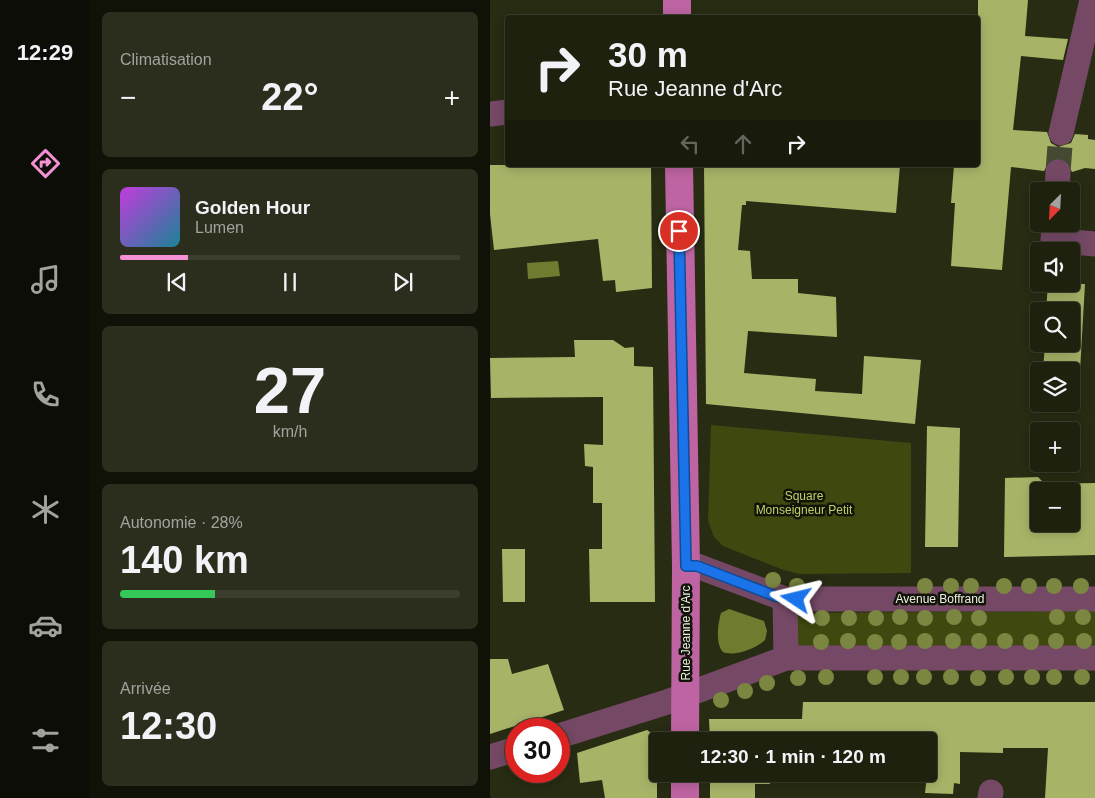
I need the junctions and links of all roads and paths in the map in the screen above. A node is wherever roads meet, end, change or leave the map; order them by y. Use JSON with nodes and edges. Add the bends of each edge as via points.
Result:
{"nodes":[{"id":1,"x":677,"y":0,"type":"edge"},
{"id":2,"x":1092,"y":0,"type":"edge"},
{"id":3,"x":677,"y":15,"type":"edge"},
{"id":4,"x":505,"y":112,"type":"edge"},
{"id":5,"x":490,"y":114,"type":"edge"},
{"id":6,"x":1061,"y":133,"type":"tunnel mouth"},
{"id":7,"x":678,"y":167,"type":"edge"},
{"id":8,"x":1054,"y":232,"type":"edge"},
{"id":9,"x":1095,"y":244,"type":"edge"},
{"id":10,"x":686,"y":566,"type":"junction"},
{"id":11,"x":785,"y":599,"type":"junction"},
{"id":12,"x":1095,"y":600,"type":"edge"},
{"id":13,"x":786,"y":658,"type":"junction"},
{"id":14,"x":1095,"y":658,"type":"edge"},
{"id":15,"x":686,"y":696,"type":"junction"},
{"id":16,"x":686,"y":732,"type":"edge"},
{"id":17,"x":570,"y":733,"type":"edge"},
{"id":18,"x":505,"y":752,"type":"edge"},
{"id":19,"x":490,"y":757,"type":"edge"},
{"id":20,"x":685,"y":782,"type":"edge"},
{"id":21,"x":685,"y":798,"type":"edge"}],
"edges":[{"from":1,"to":3,"type":"main road"},
{"from":2,"to":6,"type":"street"},
{"from":4,"to":5,"type":"street"},
{"from":7,"to":10,"type":"main road","name":"Rue Jeanne d'Arc"},
{"from":8,"to":9,"type":"street","via":[[1053,240]]},
{"from":10,"to":11,"type":"street","name":"Avenue Boffrand","via":[[697,566]]},
{"from":10,"to":15,"type":"main road","name":"Rue Jeanne d'Arc"},
{"from":11,"to":12,"type":"street","name":"Avenue Boffrand"},
{"from":11,"to":13,"type":"street"},
{"from":13,"to":14,"type":"street"},
{"from":13,"to":15,"type":"street"},
{"from":15,"to":16,"type":"main road","name":"Rue Jeanne d'Arc"},
{"from":15,"to":17,"type":"street"},
{"from":18,"to":19,"type":"street"},
{"from":20,"to":21,"type":"main road"}]}
